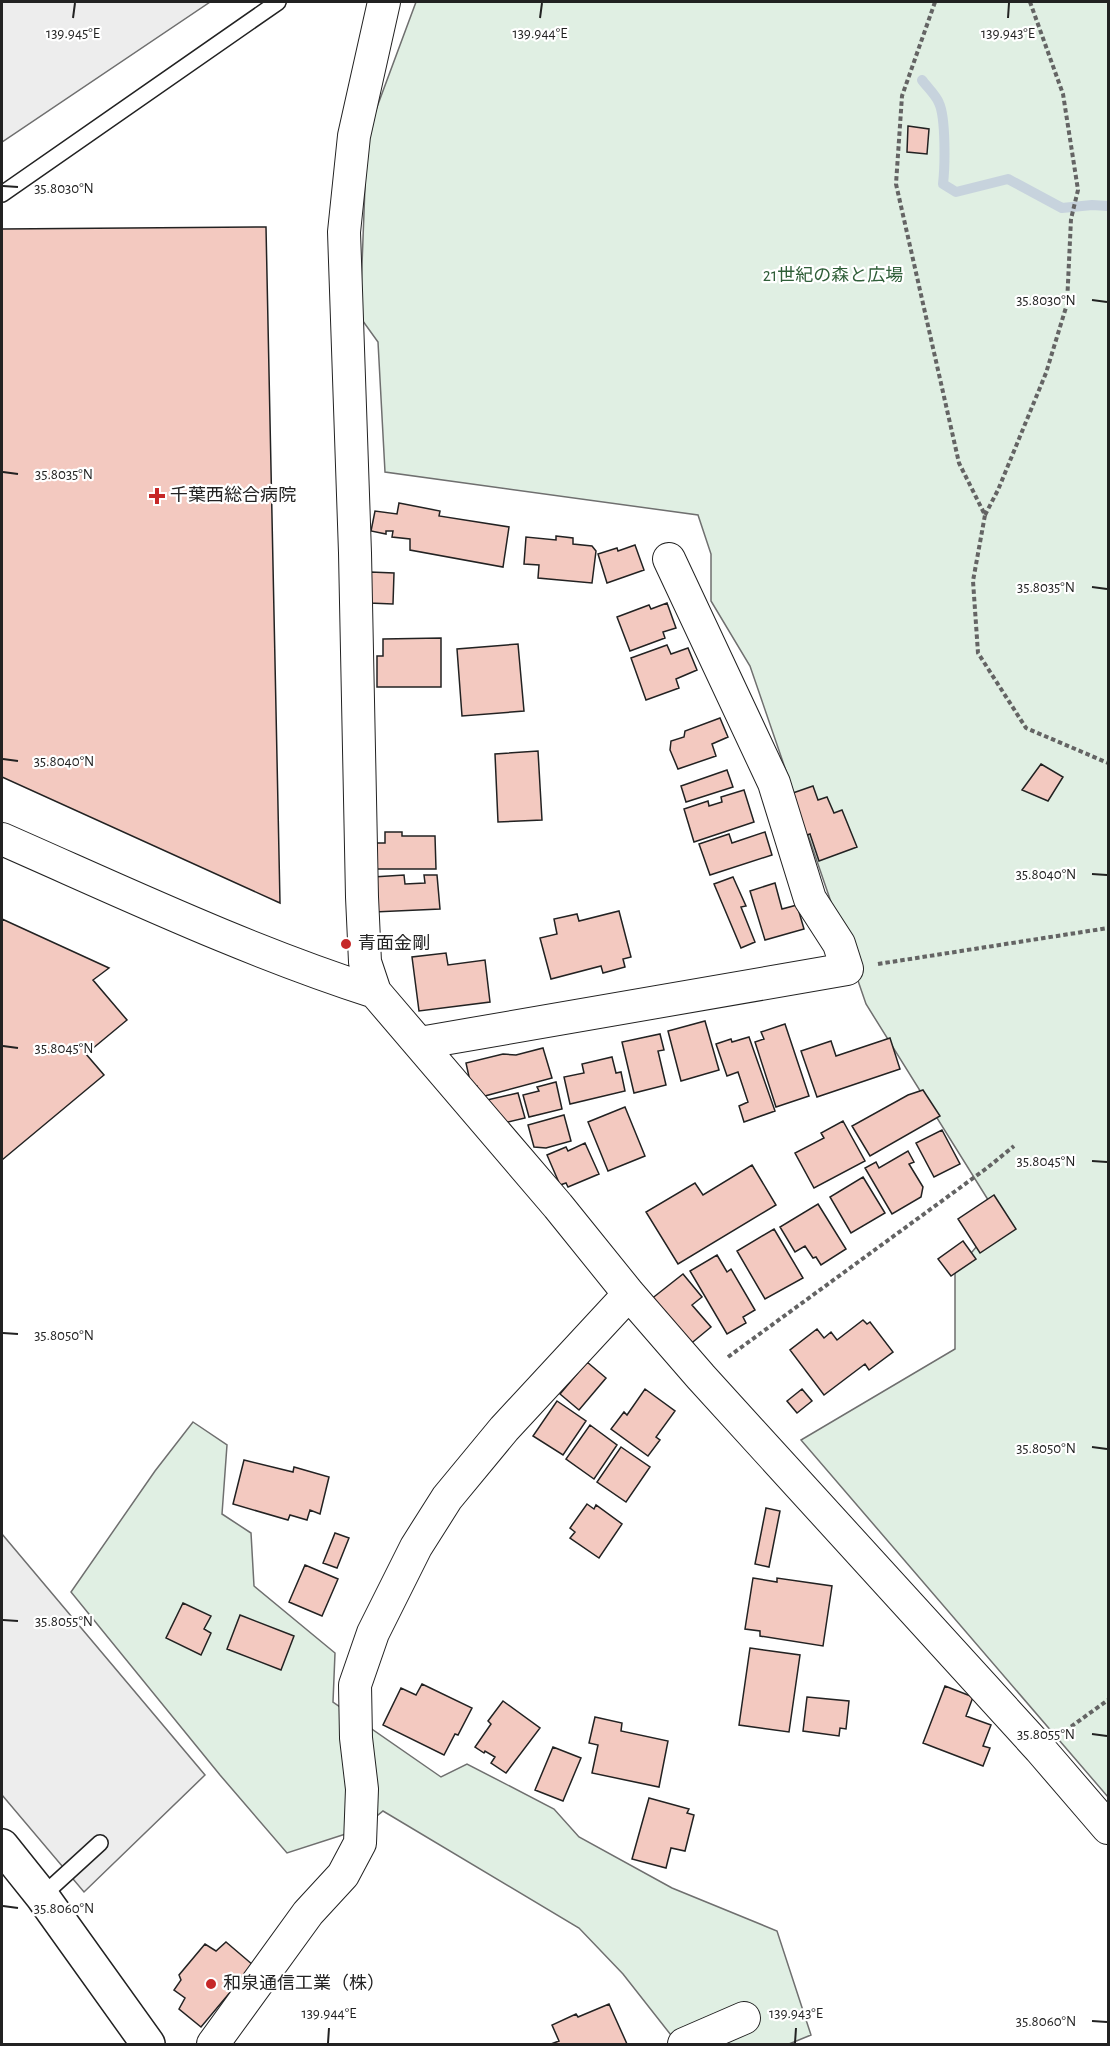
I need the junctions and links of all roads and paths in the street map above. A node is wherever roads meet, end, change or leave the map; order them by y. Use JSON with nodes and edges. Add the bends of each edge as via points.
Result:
{"nodes":[{"id":1,"x":278,"y":2,"type":"edge"},
{"id":2,"x":384,"y":2,"type":"edge"},
{"id":3,"x":935,"y":2,"type":"edge"},
{"id":4,"x":1030,"y":2,"type":"edge"},
{"id":5,"x":2,"y":194,"type":"edge"},
{"id":6,"x":985,"y":515,"type":"junction"},
{"id":7,"x":669,"y":559,"type":"dead end"},
{"id":8,"x":1108,"y":763,"type":"edge"},
{"id":9,"x":2,"y":839,"type":"edge"},
{"id":10,"x":1108,"y":928,"type":"edge"},
{"id":11,"x":847,"y":969,"type":"junction"},
{"id":12,"x":375,"y":992,"type":"junction"},
{"id":13,"x":420,"y":1043,"type":"junction"},
{"id":14,"x":1014,"y":1146,"type":"dead end"},
{"id":15,"x":629,"y":1294,"type":"junction"},
{"id":16,"x":701,"y":1377,"type":"junction"},
{"id":17,"x":1108,"y":1700,"type":"edge"},
{"id":18,"x":1040,"y":1749,"type":"junction"},
{"id":19,"x":1108,"y":1828,"type":"edge"},
{"id":20,"x":100,"y":1843,"type":"dead end"},
{"id":21,"x":2,"y":1846,"type":"edge"},
{"id":22,"x":42,"y":1896,"type":"junction"},
{"id":23,"x":744,"y":2018,"type":"dead end"},
{"id":24,"x":148,"y":2044,"type":"edge"},
{"id":25,"x":213,"y":2044,"type":"edge"},
{"id":26,"x":684,"y":2044,"type":"edge"}],
"edges":[{"from":1,"to":5,"type":"lane"},
{"from":2,"to":12,"type":"street","via":[[354,136],[344,232],[362,897],[365,962]]},
{"from":3,"to":6,"type":"path","via":[[902,96],[896,184],[959,463]]},
{"from":4,"to":6,"type":"path","via":[[1063,93],[1078,190],[1071,219],[1067,304],[1046,373]]},
{"from":6,"to":8,"type":"path","via":[[973,581],[978,653],[1026,728]]},
{"from":7,"to":11,"type":"street","via":[[774,783],[810,899],[839,944]]},
{"from":9,"to":12,"type":"street","via":[[203,928]]},
{"from":10,"to":11,"type":"path"},
{"from":11,"to":13,"type":"street"},
{"from":12,"to":13,"type":"street"},
{"from":13,"to":15,"type":"street"},
{"from":14,"to":16,"type":"path"},
{"from":15,"to":16,"type":"street"},
{"from":15,"to":25,"type":"street","via":[[490,1446],[447,1498],[416,1547],[373,1633],[355,1685],[362,1789],[360,1843],[343,1875],[308,1913]]},
{"from":16,"to":18,"type":"street"},
{"from":17,"to":18,"type":"path"},
{"from":18,"to":19,"type":"street"},
{"from":20,"to":22,"type":"lane"},
{"from":21,"to":22,"type":"street"},
{"from":22,"to":24,"type":"street"},
{"from":23,"to":26,"type":"street"}]}
